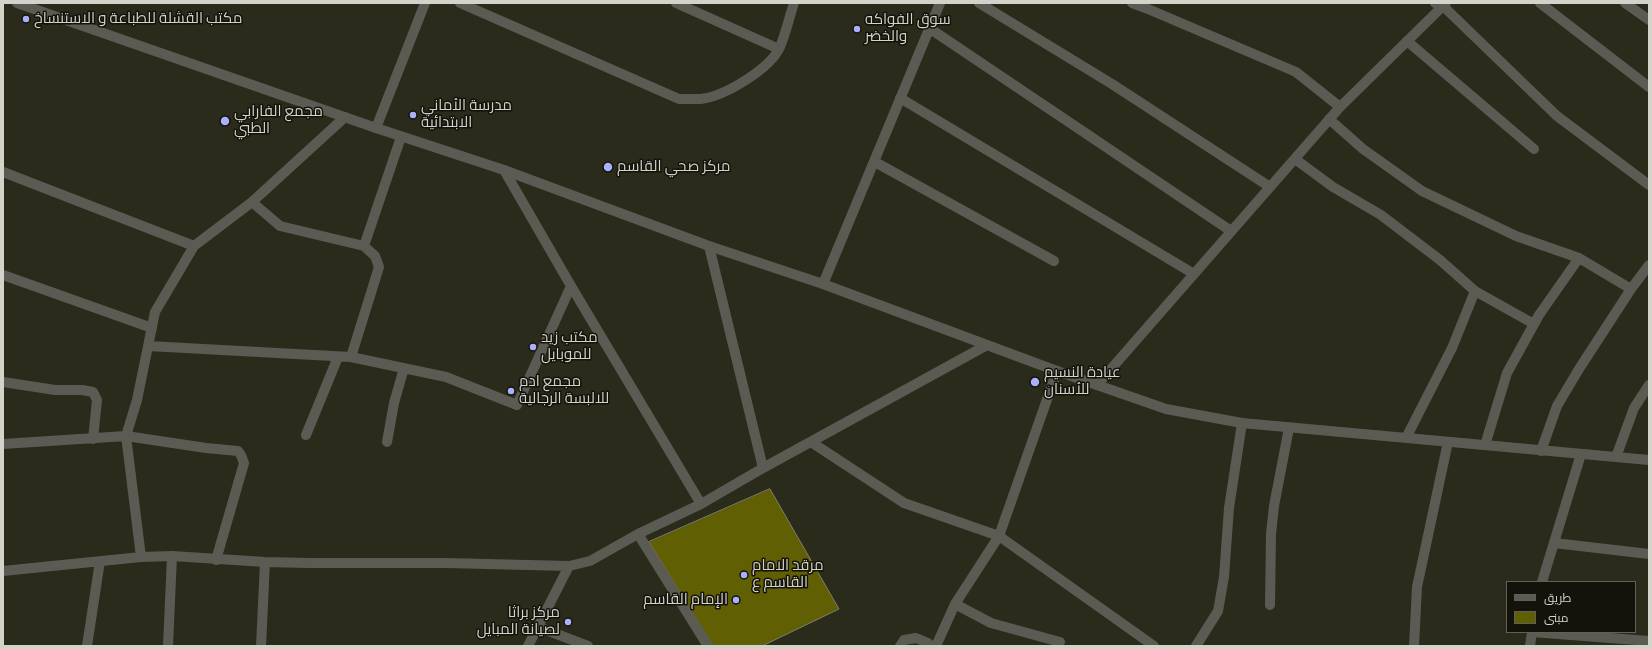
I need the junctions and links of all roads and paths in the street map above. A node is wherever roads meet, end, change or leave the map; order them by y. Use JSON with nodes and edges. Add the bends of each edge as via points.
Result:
{"nodes":[{"id":1,"x":17,"y":3,"type":"edge"},
{"id":2,"x":425,"y":3,"type":"edge"},
{"id":3,"x":460,"y":3,"type":"edge"},
{"id":4,"x":676,"y":3,"type":"edge"},
{"id":5,"x":794,"y":3,"type":"edge"},
{"id":6,"x":940,"y":3,"type":"edge"},
{"id":7,"x":979,"y":3,"type":"edge"},
{"id":8,"x":1132,"y":3,"type":"edge"},
{"id":9,"x":1540,"y":3,"type":"edge"},
{"id":10,"x":1624,"y":3,"type":"edge"},
{"id":11,"x":1441,"y":4,"type":"edge"},
{"id":12,"x":1649,"y":20,"type":"edge"},
{"id":13,"x":929,"y":28,"type":"junction"},
{"id":14,"x":1407,"y":42,"type":"junction"},
{"id":15,"x":779,"y":49,"type":"junction"},
{"id":16,"x":1649,"y":87,"type":"edge"},
{"id":17,"x":900,"y":98,"type":"junction"},
{"id":18,"x":1340,"y":106,"type":"junction"},
{"id":19,"x":345,"y":118,"type":"junction"},
{"id":20,"x":1329,"y":119,"type":"junction"},
{"id":21,"x":376,"y":128,"type":"junction"},
{"id":22,"x":401,"y":137,"type":"junction"},
{"id":23,"x":1534,"y":149,"type":"dead end"},
{"id":24,"x":1295,"y":159,"type":"junction"},
{"id":25,"x":875,"y":162,"type":"junction"},
{"id":26,"x":504,"y":170,"type":"junction"},
{"id":27,"x":3,"y":172,"type":"edge"},
{"id":28,"x":1649,"y":185,"type":"edge"},
{"id":29,"x":1270,"y":187,"type":"junction"},
{"id":30,"x":252,"y":202,"type":"junction"},
{"id":31,"x":1231,"y":231,"type":"junction"},
{"id":32,"x":194,"y":246,"type":"junction"},
{"id":33,"x":364,"y":246,"type":"junction"},
{"id":34,"x":709,"y":246,"type":"junction"},
{"id":35,"x":1579,"y":258,"type":"junction"},
{"id":36,"x":1054,"y":261,"type":"dead end"},
{"id":37,"x":1649,"y":265,"type":"edge"},
{"id":38,"x":1194,"y":274,"type":"junction"},
{"id":39,"x":3,"y":276,"type":"edge"},
{"id":40,"x":823,"y":284,"type":"junction"},
{"id":41,"x":571,"y":286,"type":"junction"},
{"id":42,"x":1631,"y":289,"type":"junction"},
{"id":43,"x":1475,"y":291,"type":"junction"},
{"id":44,"x":1534,"y":324,"type":"junction"},
{"id":45,"x":152,"y":328,"type":"junction"},
{"id":46,"x":987,"y":345,"type":"junction"},
{"id":47,"x":148,"y":346,"type":"junction"},
{"id":48,"x":338,"y":357,"type":"junction"},
{"id":49,"x":351,"y":357,"type":"junction"},
{"id":50,"x":404,"y":368,"type":"junction"},
{"id":51,"x":1057,"y":371,"type":"junction"},
{"id":52,"x":3,"y":382,"type":"edge"},
{"id":53,"x":1097,"y":385,"type":"junction"},
{"id":54,"x":1649,"y":385,"type":"edge"},
{"id":55,"x":1242,"y":423,"type":"junction"},
{"id":56,"x":1289,"y":428,"type":"junction"},
{"id":57,"x":306,"y":435,"type":"dead end"},
{"id":58,"x":126,"y":436,"type":"junction"},
{"id":59,"x":93,"y":438,"type":"junction"},
{"id":60,"x":1406,"y":438,"type":"junction"},
{"id":61,"x":387,"y":442,"type":"dead end"},
{"id":62,"x":811,"y":442,"type":"junction"},
{"id":63,"x":1448,"y":442,"type":"junction"},
{"id":64,"x":3,"y":444,"type":"edge"},
{"id":65,"x":1485,"y":445,"type":"junction"},
{"id":66,"x":1541,"y":451,"type":"junction"},
{"id":67,"x":1582,"y":454,"type":"junction"},
{"id":68,"x":1616,"y":457,"type":"junction"},
{"id":69,"x":1649,"y":460,"type":"edge"},
{"id":70,"x":763,"y":468,"type":"junction"},
{"id":71,"x":702,"y":504,"type":"junction"},
{"id":72,"x":638,"y":534,"type":"junction"},
{"id":73,"x":999,"y":536,"type":"junction"},
{"id":74,"x":1554,"y":543,"type":"junction"},
{"id":75,"x":1649,"y":554,"type":"edge"},
{"id":76,"x":172,"y":556,"type":"junction"},
{"id":77,"x":141,"y":557,"type":"junction"},
{"id":78,"x":216,"y":560,"type":"junction"},
{"id":79,"x":100,"y":561,"type":"junction"},
{"id":80,"x":265,"y":562,"type":"junction"},
{"id":81,"x":569,"y":566,"type":"junction"},
{"id":82,"x":3,"y":571,"type":"edge"},
{"id":83,"x":1542,"y":581,"type":"edge"},
{"id":84,"x":955,"y":604,"type":"junction"},
{"id":85,"x":1270,"y":605,"type":"dead end"},
{"id":86,"x":538,"y":627,"type":"junction"},
{"id":87,"x":1532,"y":633,"type":"edge"},
{"id":88,"x":1545,"y":633,"type":"edge"},
{"id":89,"x":1649,"y":641,"type":"edge"},
{"id":90,"x":1060,"y":642,"type":"dead end"},
{"id":91,"x":87,"y":646,"type":"edge"},
{"id":92,"x":168,"y":646,"type":"edge"},
{"id":93,"x":261,"y":646,"type":"edge"},
{"id":94,"x":528,"y":646,"type":"edge"},
{"id":95,"x":588,"y":646,"type":"edge"},
{"id":96,"x":708,"y":646,"type":"edge"},
{"id":97,"x":900,"y":646,"type":"edge"},
{"id":98,"x":930,"y":646,"type":"edge"},
{"id":99,"x":936,"y":646,"type":"edge"},
{"id":100,"x":1154,"y":646,"type":"edge"},
{"id":101,"x":1196,"y":646,"type":"edge"},
{"id":102,"x":1414,"y":646,"type":"edge"},
{"id":103,"x":1530,"y":646,"type":"edge"}],
"edges":[{"from":1,"to":19,"type":"street"},
{"from":2,"to":21,"type":"street"},
{"from":3,"to":15,"type":"street","via":[[679,99],[702,99],[744,82],[763,67]]},
{"from":4,"to":15,"type":"street"},
{"from":5,"to":15,"type":"street"},
{"from":6,"to":13,"type":"street"},
{"from":7,"to":29,"type":"street","via":[[1112,84]]},
{"from":8,"to":18,"type":"street","via":[[1296,72]]},
{"from":9,"to":16,"type":"street"},
{"from":10,"to":12,"type":"street"},
{"from":11,"to":14,"type":"street"},
{"from":11,"to":28,"type":"street","via":[[1557,116]]},
{"from":13,"to":17,"type":"street"},
{"from":13,"to":31,"type":"street"},
{"from":14,"to":18,"type":"street"},
{"from":14,"to":23,"type":"street"},
{"from":17,"to":25,"type":"street"},
{"from":17,"to":38,"type":"street"},
{"from":18,"to":20,"type":"street"},
{"from":19,"to":21,"type":"street"},
{"from":19,"to":30,"type":"street"},
{"from":20,"to":24,"type":"street"},
{"from":20,"to":35,"type":"street","via":[[1363,149],[1422,191],[1516,236]]},
{"from":21,"to":22,"type":"street"},
{"from":22,"to":26,"type":"street"},
{"from":22,"to":33,"type":"street"},
{"from":24,"to":29,"type":"street"},
{"from":24,"to":43,"type":"street","via":[[1333,187],[1381,215],[1440,260]]},
{"from":25,"to":36,"type":"street"},
{"from":25,"to":40,"type":"street"},
{"from":26,"to":34,"type":"street"},
{"from":26,"to":41,"type":"street"},
{"from":27,"to":32,"type":"street"},
{"from":29,"to":31,"type":"street"},
{"from":30,"to":32,"type":"street"},
{"from":30,"to":33,"type":"street","via":[[280,226]]},
{"from":31,"to":38,"type":"street"},
{"from":32,"to":45,"type":"street","via":[[155,312]]},
{"from":33,"to":49,"type":"street","via":[[375,256],[379,267]]},
{"from":34,"to":40,"type":"street"},
{"from":34,"to":70,"type":"street"},
{"from":35,"to":42,"type":"street"},
{"from":35,"to":44,"type":"street"},
{"from":37,"to":42,"type":"street"},
{"from":38,"to":53,"type":"street"},
{"from":39,"to":45,"type":"street"},
{"from":40,"to":46,"type":"street"},
{"from":41,"to":50,"type":"street","via":[[517,405],[446,377]]},
{"from":41,"to":71,"type":"street"},
{"from":42,"to":66,"type":"street","via":[[1557,406]]},
{"from":43,"to":44,"type":"street"},
{"from":43,"to":60,"type":"street","via":[[1452,348]]},
{"from":44,"to":65,"type":"street","via":[[1507,372]]},
{"from":45,"to":47,"type":"street"},
{"from":46,"to":51,"type":"street"},
{"from":46,"to":62,"type":"street"},
{"from":47,"to":48,"type":"street"},
{"from":47,"to":58,"type":"street","via":[[137,400]]},
{"from":48,"to":49,"type":"street"},
{"from":48,"to":57,"type":"street"},
{"from":49,"to":50,"type":"street"},
{"from":50,"to":61,"type":"street"},
{"from":51,"to":53,"type":"street"},
{"from":51,"to":73,"type":"street"},
{"from":52,"to":59,"type":"street","via":[[54,390],[93,392],[98,400]]},
{"from":53,"to":55,"type":"street","via":[[1166,409]]},
{"from":54,"to":68,"type":"street","via":[[1634,408]]},
{"from":55,"to":56,"type":"street"},
{"from":55,"to":101,"type":"street","via":[[1229,508],[1224,577],[1218,611]]},
{"from":56,"to":60,"type":"street"},
{"from":56,"to":85,"type":"street","via":[[1274,506]]},
{"from":58,"to":59,"type":"street"},
{"from":58,"to":77,"type":"street"},
{"from":58,"to":78,"type":"street","via":[[238,451],[241,455],[244,463]]},
{"from":59,"to":64,"type":"street"},
{"from":60,"to":63,"type":"street"},
{"from":62,"to":70,"type":"street"},
{"from":62,"to":73,"type":"street","via":[[904,503]]},
{"from":63,"to":65,"type":"street"},
{"from":63,"to":102,"type":"street","via":[[1416,587]]},
{"from":65,"to":66,"type":"street"},
{"from":66,"to":67,"type":"street"},
{"from":67,"to":68,"type":"street"},
{"from":67,"to":74,"type":"street"},
{"from":68,"to":69,"type":"street"},
{"from":70,"to":71,"type":"street"},
{"from":71,"to":72,"type":"street"},
{"from":72,"to":81,"type":"street","via":[[590,561]]},
{"from":72,"to":96,"type":"street"},
{"from":73,"to":84,"type":"street"},
{"from":73,"to":100,"type":"street"},
{"from":74,"to":75,"type":"street"},
{"from":74,"to":83,"type":"street"},
{"from":76,"to":77,"type":"street"},
{"from":76,"to":78,"type":"street"},
{"from":76,"to":92,"type":"street"},
{"from":77,"to":79,"type":"street"},
{"from":78,"to":80,"type":"street"},
{"from":79,"to":82,"type":"street"},
{"from":79,"to":91,"type":"street"},
{"from":80,"to":81,"type":"street"},
{"from":80,"to":93,"type":"street"},
{"from":81,"to":86,"type":"street"},
{"from":84,"to":90,"type":"street","via":[[991,623]]},
{"from":84,"to":99,"type":"street"},
{"from":86,"to":94,"type":"street"},
{"from":86,"to":95,"type":"street"},
{"from":87,"to":103,"type":"street"},
{"from":88,"to":89,"type":"street"},
{"from":97,"to":98,"type":"street","via":[[904,640],[916,638]]}]}
